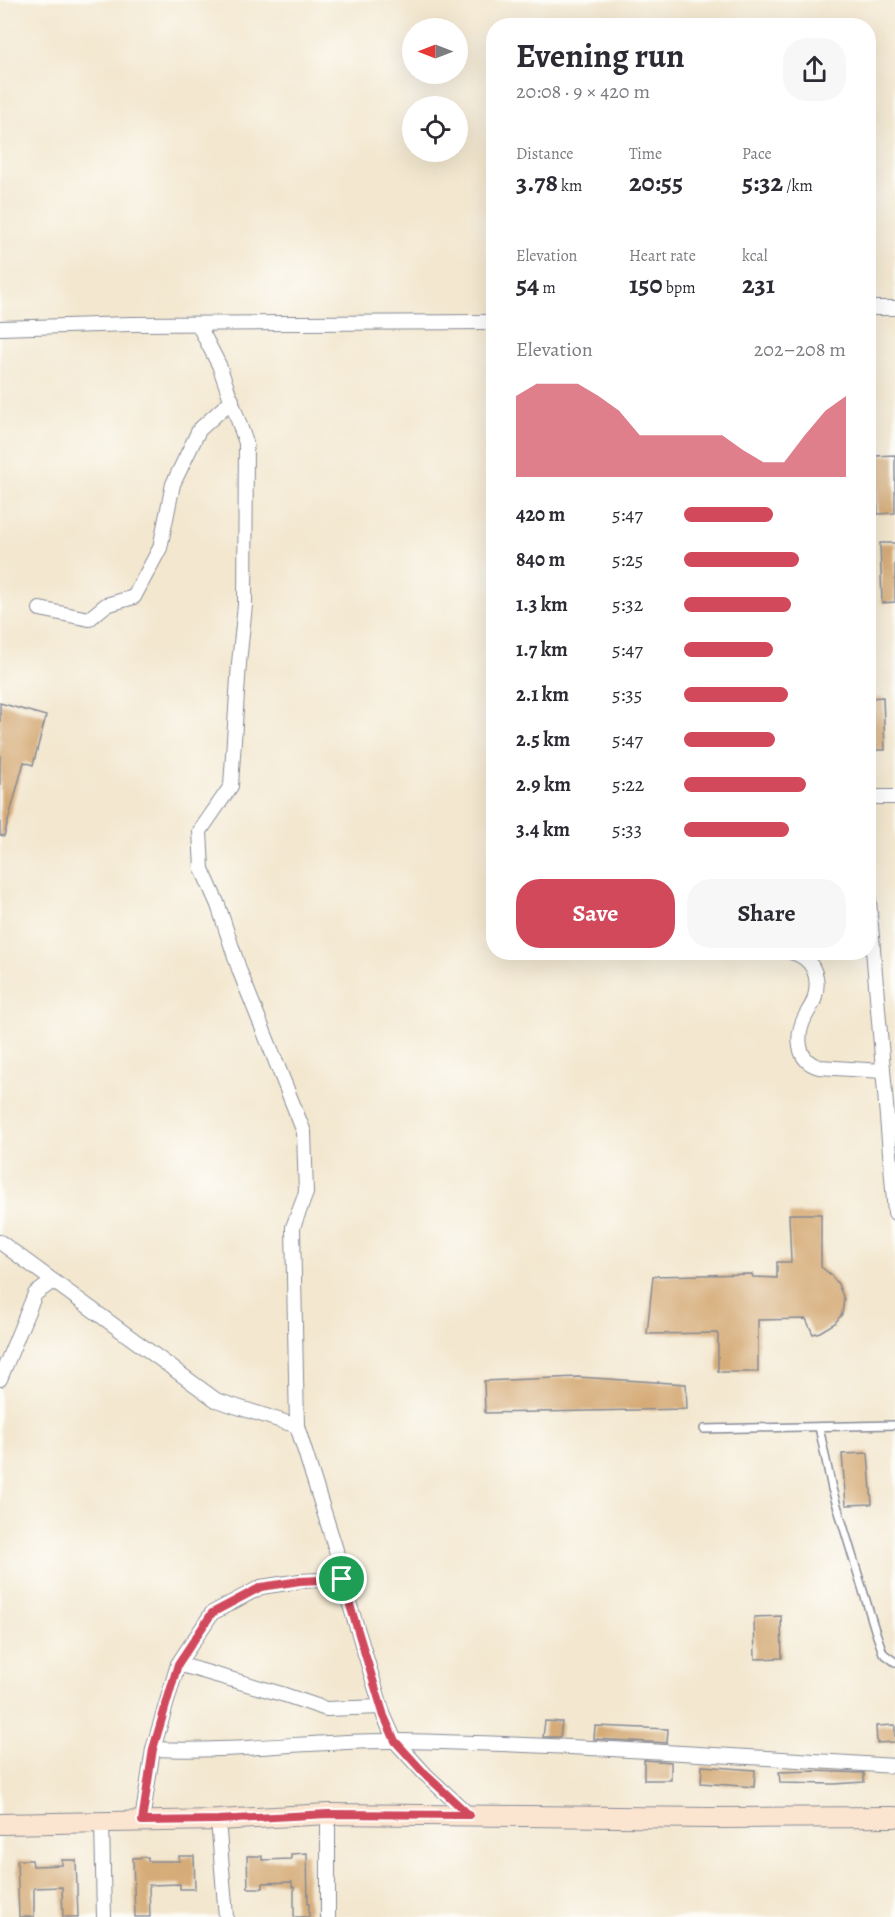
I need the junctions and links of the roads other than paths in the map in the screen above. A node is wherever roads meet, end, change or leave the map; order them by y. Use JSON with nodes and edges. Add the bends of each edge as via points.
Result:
{"nodes":[{"id":1,"x":876,"y":308,"type":"edge"},
{"id":2,"x":895,"y":308,"type":"edge"},
{"id":3,"x":486,"y":322,"type":"edge"},
{"id":4,"x":198,"y":324,"type":"junction"},
{"id":5,"x":0,"y":328,"type":"edge"},
{"id":6,"x":232,"y":400,"type":"junction"},
{"id":7,"x":40,"y":609,"type":"dead end"},
{"id":8,"x":895,"y":796,"type":"edge"},
{"id":9,"x":876,"y":797,"type":"edge"},
{"id":10,"x":808,"y":960,"type":"edge"},
{"id":11,"x":874,"y":960,"type":"edge"},
{"id":12,"x":883,"y":1071,"type":"junction"},
{"id":13,"x":894,"y":1187,"type":"edge"},
{"id":14,"x":895,"y":1213,"type":"edge"},
{"id":15,"x":0,"y":1242,"type":"edge"},
{"id":16,"x":53,"y":1281,"type":"junction"},
{"id":17,"x":6,"y":1348,"type":"edge"},
{"id":18,"x":0,"y":1379,"type":"edge"},
{"id":19,"x":895,"y":1425,"type":"edge"},
{"id":20,"x":297,"y":1426,"type":"junction"},
{"id":21,"x":819,"y":1427,"type":"junction"},
{"id":22,"x":704,"y":1429,"type":"dead end"},
{"id":23,"x":342,"y":1579,"type":"junction"},
{"id":24,"x":895,"y":1662,"type":"edge"},
{"id":25,"x":178,"y":1664,"type":"junction"},
{"id":26,"x":381,"y":1707,"type":"junction"},
{"id":27,"x":395,"y":1741,"type":"junction"},
{"id":28,"x":153,"y":1749,"type":"junction"},
{"id":29,"x":895,"y":1766,"type":"edge"},
{"id":30,"x":328,"y":1814,"type":"junction"},
{"id":31,"x":469,"y":1815,"type":"junction"},
{"id":32,"x":895,"y":1817,"type":"edge"},
{"id":33,"x":218,"y":1820,"type":"junction"},
{"id":34,"x":142,"y":1821,"type":"junction"},
{"id":35,"x":102,"y":1822,"type":"junction"},
{"id":36,"x":0,"y":1824,"type":"edge"},
{"id":37,"x":104,"y":1917,"type":"edge"},
{"id":38,"x":226,"y":1917,"type":"edge"},
{"id":39,"x":328,"y":1917,"type":"edge"}],
"edges":[{"from":1,"to":2,"type":"street"},
{"from":3,"to":4,"type":"street"},
{"from":4,"to":5,"type":"street"},
{"from":4,"to":6,"type":"street"},
{"from":6,"to":7,"type":"street","via":[[199,430],[173,484],[160,548],[134,597],[106,604],[89,620]]},
{"from":6,"to":20,"type":"street","via":[[246,443],[245,606],[231,786],[200,831],[202,869],[304,1132],[306,1193],[293,1227]]},
{"from":8,"to":9,"type":"street"},
{"from":10,"to":12,"type":"street","via":[[816,975],[816,988],[800,1029],[804,1059],[819,1067]]},
{"from":11,"to":12,"type":"street"},
{"from":12,"to":13,"type":"street"},
{"from":13,"to":14,"type":"street"},
{"from":15,"to":16,"type":"street"},
{"from":16,"to":17,"type":"street","via":[[35,1294]]},
{"from":16,"to":20,"type":"street","via":[[216,1400]]},
{"from":17,"to":18,"type":"street"},
{"from":19,"to":21,"type":"lane"},
{"from":20,"to":23,"type":"street"},
{"from":21,"to":22,"type":"lane"},
{"from":21,"to":24,"type":"lane","via":[[832,1489],[874,1630],[883,1653]]},
{"from":23,"to":25,"type":"street","via":[[300,1581],[251,1592],[212,1613]]},
{"from":23,"to":26,"type":"street"},
{"from":25,"to":26,"type":"street","via":[[326,1709]]},
{"from":25,"to":28,"type":"street"},
{"from":26,"to":27,"type":"street"},
{"from":27,"to":28,"type":"street"},
{"from":27,"to":29,"type":"street","via":[[658,1751]]},
{"from":27,"to":31,"type":"street"},
{"from":28,"to":34,"type":"street"},
{"from":30,"to":31,"type":"street"},
{"from":30,"to":33,"type":"street"},
{"from":30,"to":39,"type":"street"},
{"from":31,"to":32,"type":"street"},
{"from":33,"to":34,"type":"street"},
{"from":33,"to":38,"type":"street"},
{"from":34,"to":35,"type":"street"},
{"from":35,"to":36,"type":"street"},
{"from":35,"to":37,"type":"street"}]}
